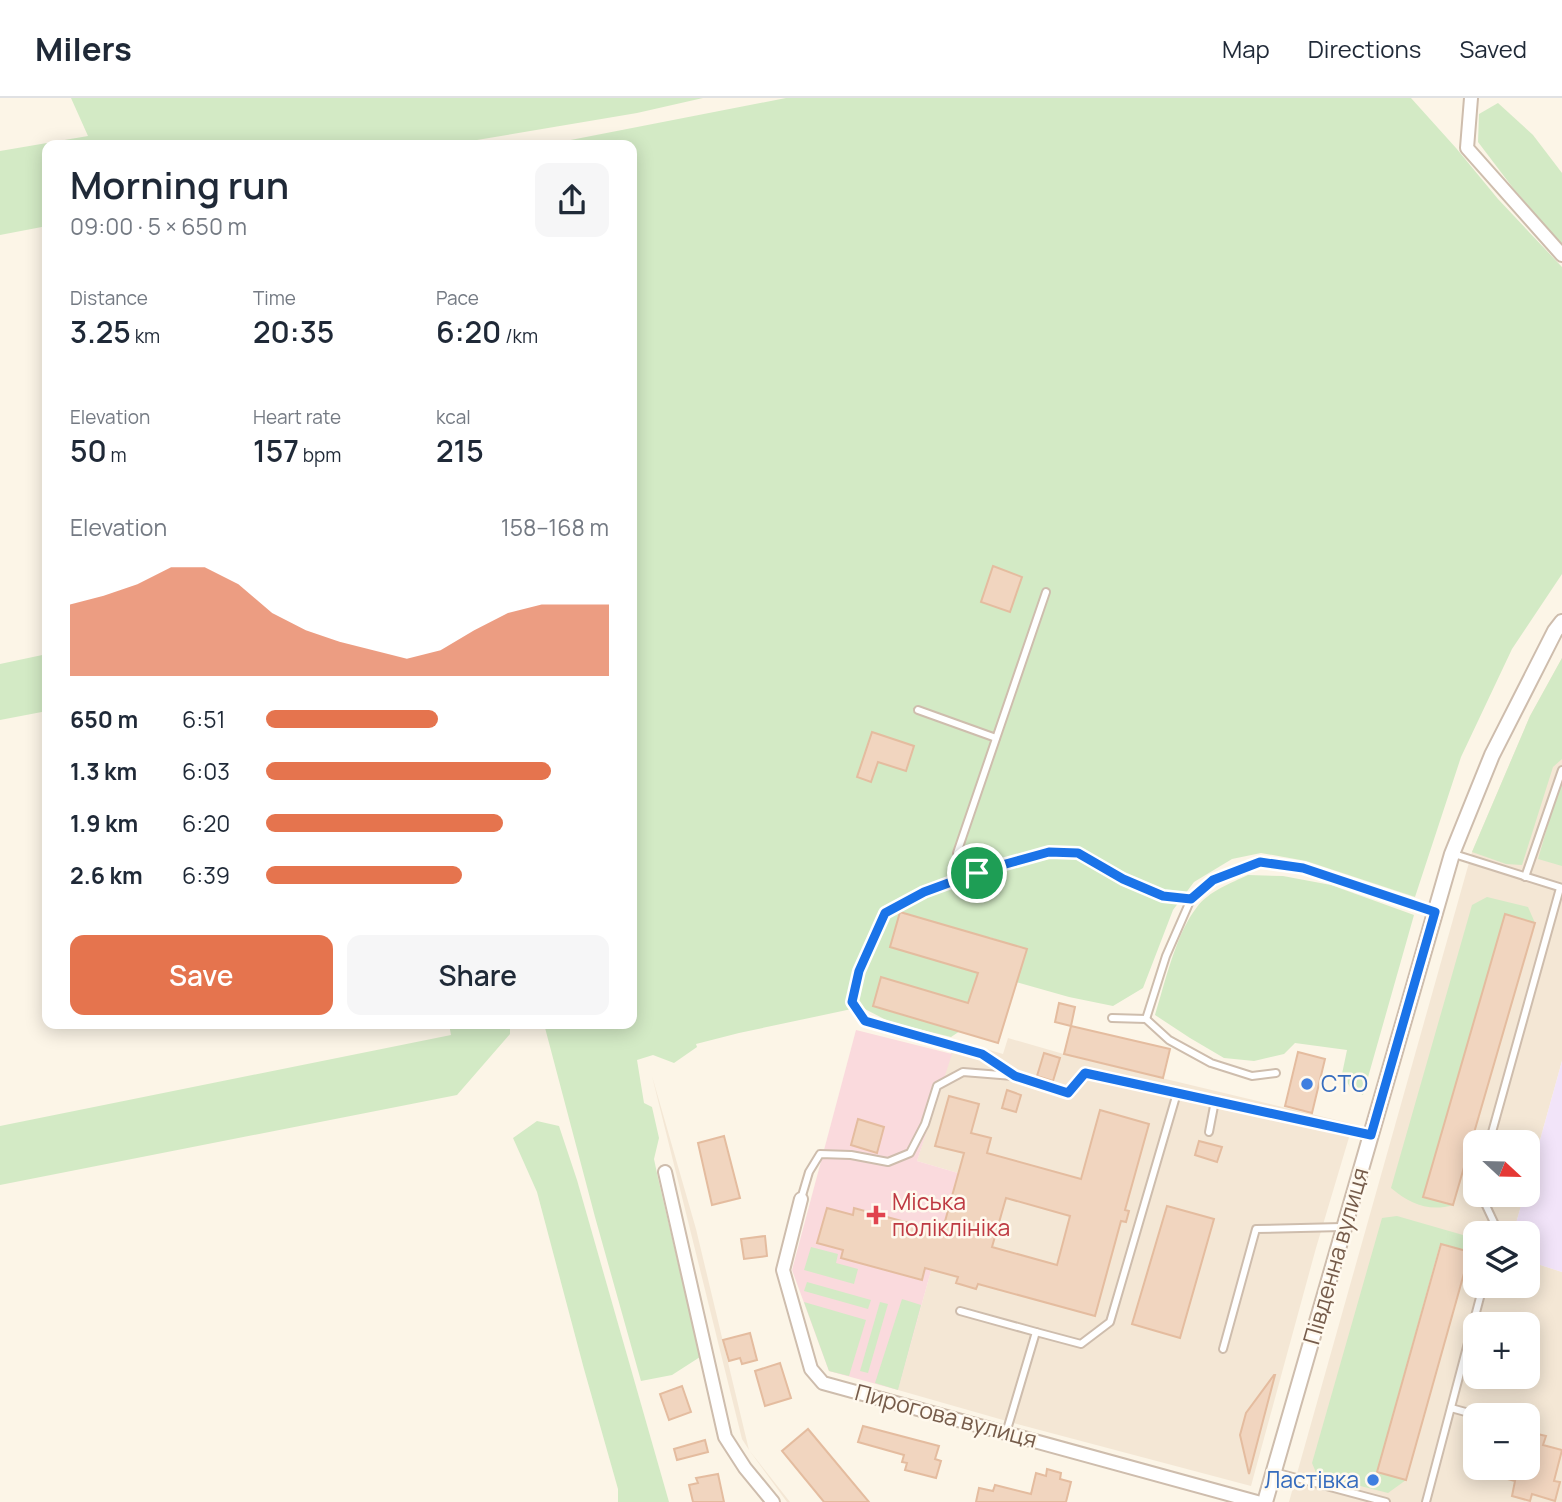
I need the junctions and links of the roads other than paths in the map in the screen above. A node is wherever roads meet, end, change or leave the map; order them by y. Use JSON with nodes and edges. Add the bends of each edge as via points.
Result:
{"nodes":[{"id":1,"x":1471,"y":98,"type":"edge"},
{"id":2,"x":1562,"y":255,"type":"edge"},
{"id":3,"x":1046,"y":592,"type":"dead end"},
{"id":4,"x":1562,"y":622,"type":"edge"},
{"id":5,"x":918,"y":710,"type":"dead end"},
{"id":6,"x":996,"y":738,"type":"junction"},
{"id":7,"x":1562,"y":770,"type":"edge"},
{"id":8,"x":1452,"y":854,"type":"junction"},
{"id":9,"x":977,"y":873,"type":"junction"},
{"id":10,"x":1525,"y":877,"type":"junction"},
{"id":11,"x":1561,"y":888,"type":"edge"},
{"id":12,"x":1191,"y":899,"type":"junction"},
{"id":13,"x":1435,"y":912,"type":"junction"},
{"id":14,"x":1112,"y":1018,"type":"dead end"},
{"id":15,"x":1146,"y":1019,"type":"junction"},
{"id":16,"x":1276,"y":1073,"type":"dead end"},
{"id":17,"x":1015,"y":1076,"type":"junction"},
{"id":18,"x":1177,"y":1093,"type":"junction"},
{"id":19,"x":1216,"y":1101,"type":"junction"},
{"id":20,"x":1493,"y":1130,"type":"edge"},
{"id":21,"x":1209,"y":1132,"type":"dead end"},
{"id":22,"x":1371,"y":1135,"type":"junction"},
{"id":23,"x":665,"y":1172,"type":"dead end"},
{"id":24,"x":802,"y":1199,"type":"joint"},
{"id":25,"x":1344,"y":1227,"type":"junction"},
{"id":26,"x":1480,"y":1298,"type":"edge"},
{"id":27,"x":960,"y":1311,"type":"dead end"},
{"id":28,"x":1036,"y":1332,"type":"junction"},
{"id":29,"x":1223,"y":1349,"type":"dead end"},
{"id":30,"x":1451,"y":1408,"type":"junction"},
{"id":31,"x":1463,"y":1411,"type":"edge"},
{"id":32,"x":1006,"y":1433,"type":"junction"},
{"id":33,"x":1274,"y":1472,"type":"junction"},
{"id":34,"x":773,"y":1502,"type":"edge"},
{"id":35,"x":1257,"y":1502,"type":"edge"},
{"id":36,"x":1265,"y":1502,"type":"edge"},
{"id":37,"x":1386,"y":1502,"type":"edge"},
{"id":38,"x":1426,"y":1502,"type":"edge"}],
"edges":[{"from":1,"to":2,"type":"street","via":[[1466,148]]},
{"from":3,"to":6,"type":"lane"},
{"from":4,"to":8,"type":"street","name":"Південна вулиця","via":[[1492,755]]},
{"from":5,"to":6,"type":"lane"},
{"from":6,"to":9,"type":"lane","via":[[957,853]]},
{"from":7,"to":10,"type":"lane"},
{"from":8,"to":10,"type":"lane"},
{"from":8,"to":13,"type":"street","name":"Південна вулиця"},
{"from":9,"to":12,"type":"lane","via":[[1049,852],[1078,853],[1163,896]]},
{"from":9,"to":17,"type":"lane","via":[[924,892],[885,913],[859,971],[852,1002],[865,1021],[982,1054]]},
{"from":10,"to":11,"type":"lane"},
{"from":11,"to":20,"type":"lane"},
{"from":12,"to":13,"type":"lane","via":[[1213,880],[1260,862],[1303,868]]},
{"from":12,"to":15,"type":"lane"},
{"from":13,"to":22,"type":"street","name":"Південна вулиця"},
{"from":14,"to":15,"type":"lane"},
{"from":15,"to":16,"type":"lane","via":[[1168,1040],[1211,1063],[1252,1076]]},
{"from":17,"to":18,"type":"lane","via":[[1068,1093],[1085,1073]]},
{"from":17,"to":24,"type":"lane","via":[[963,1072],[937,1086],[910,1153],[888,1163],[820,1154],[808,1172]]},
{"from":18,"to":19,"type":"lane"},
{"from":18,"to":28,"type":"lane","via":[[1110,1322],[1080,1344]]},
{"from":19,"to":21,"type":"lane"},
{"from":19,"to":22,"type":"lane"},
{"from":22,"to":25,"type":"street","name":"Південна вулиця"},
{"from":23,"to":34,"type":"street","via":[[725,1437]]},
{"from":24,"to":32,"type":"street","name":"Пирогова вулиця","via":[[783,1270],[811,1369],[824,1383]]},
{"from":25,"to":29,"type":"lane","via":[[1256,1229]]},
{"from":25,"to":33,"type":"street","name":"Південна вулиця"},
{"from":26,"to":30,"type":"lane"},
{"from":27,"to":28,"type":"lane"},
{"from":28,"to":32,"type":"lane"},
{"from":30,"to":31,"type":"lane"},
{"from":30,"to":38,"type":"lane"},
{"from":32,"to":35,"type":"street","name":"Пирогова вулиця"},
{"from":33,"to":36,"type":"street","name":"Південна вулиця"},
{"from":33,"to":37,"type":"lane"}]}
